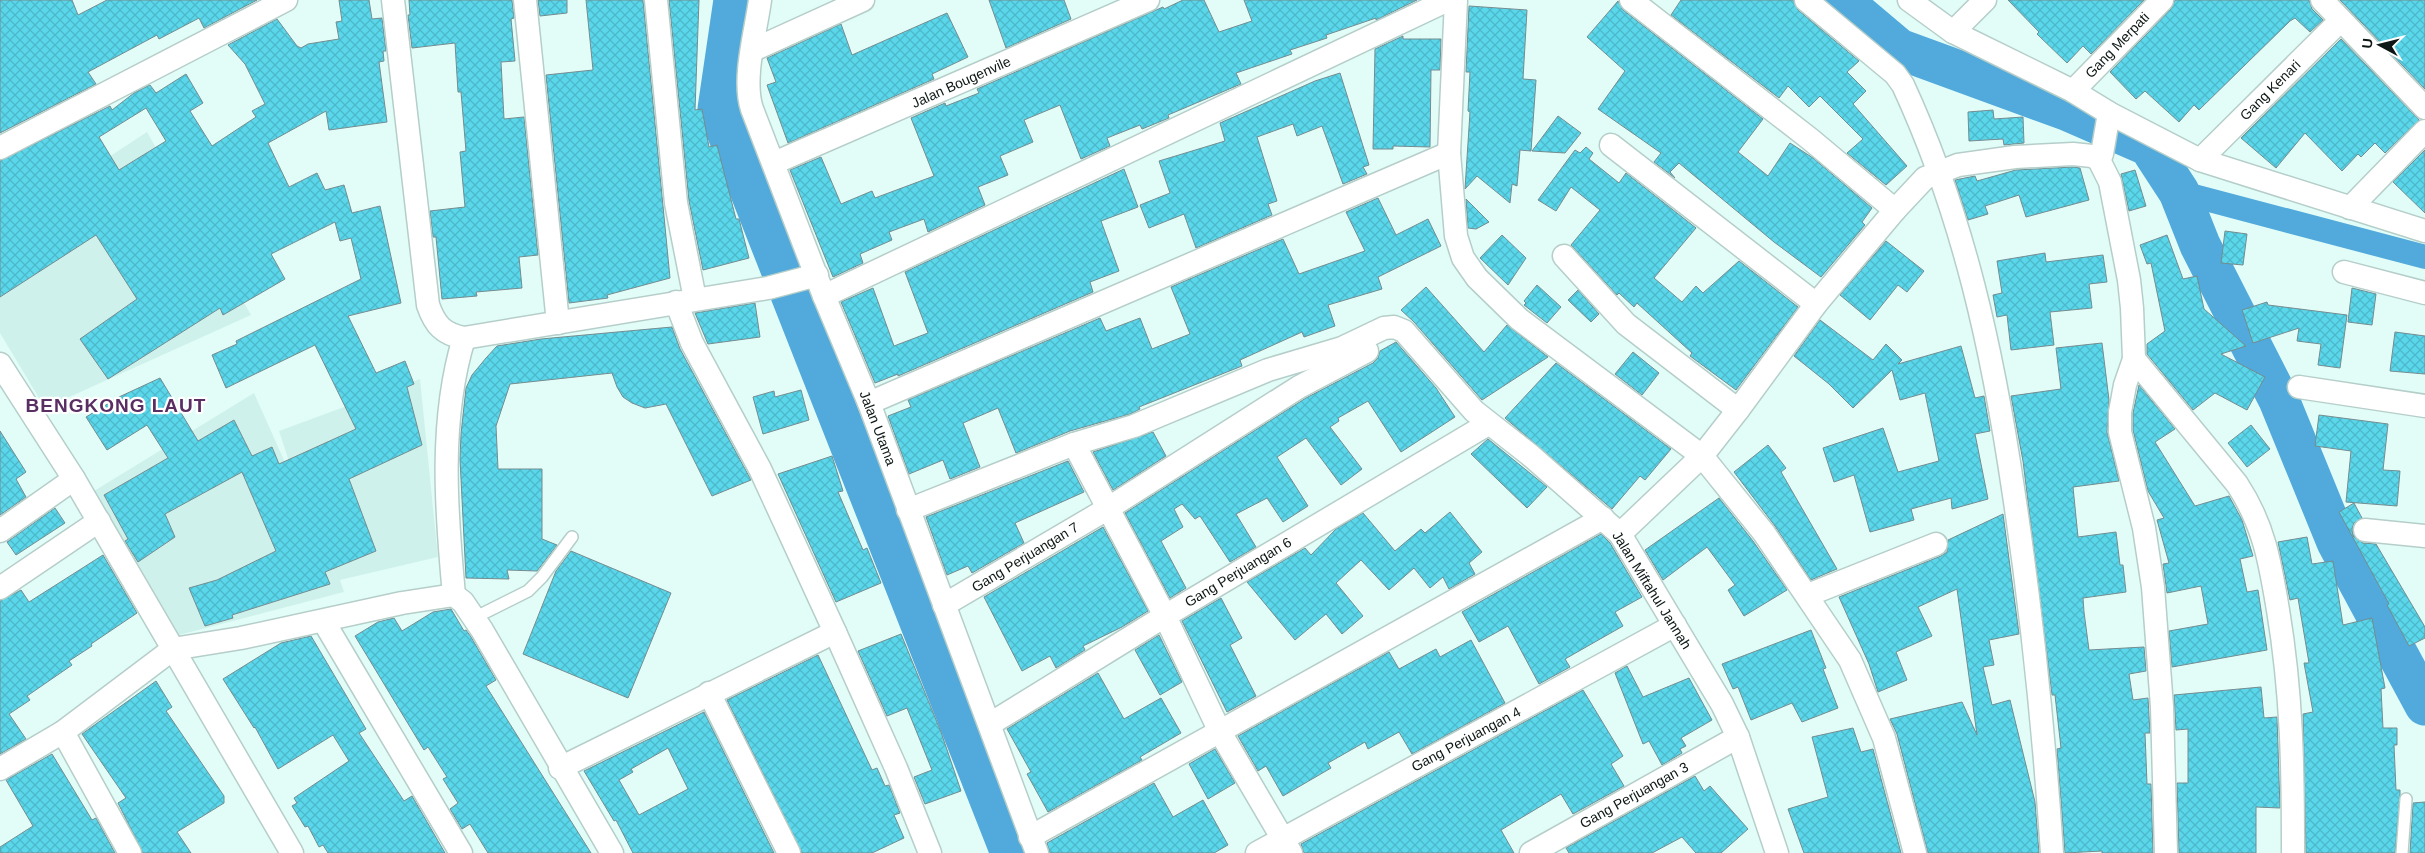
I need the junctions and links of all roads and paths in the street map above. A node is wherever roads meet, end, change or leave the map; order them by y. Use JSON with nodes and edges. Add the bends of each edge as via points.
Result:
{"nodes":[{"id":1,"x":286,"y":0,"type":"edge"},
{"id":2,"x":393,"y":0,"type":"edge"},
{"id":3,"x":525,"y":0,"type":"edge"},
{"id":4,"x":656,"y":0,"type":"edge"},
{"id":5,"x":760,"y":0,"type":"edge"},
{"id":6,"x":863,"y":0,"type":"edge"},
{"id":7,"x":1148,"y":0,"type":"edge"},
{"id":8,"x":1448,"y":0,"type":"edge"},
{"id":9,"x":1456,"y":0,"type":"edge"},
{"id":10,"x":1631,"y":0,"type":"edge"},
{"id":11,"x":1806,"y":0,"type":"edge"},
{"id":12,"x":1908,"y":0,"type":"edge"},
{"id":13,"x":1986,"y":0,"type":"edge"},
{"id":14,"x":2162,"y":0,"type":"edge"},
{"id":15,"x":2322,"y":0,"type":"edge"},
{"id":16,"x":2340,"y":21,"type":"junction"},
{"id":17,"x":1953,"y":32,"type":"junction"},
{"id":18,"x":753,"y":50,"type":"junction"},
{"id":19,"x":2073,"y":91,"type":"junction"},
{"id":20,"x":2425,"y":108,"type":"edge"},
{"id":21,"x":2109,"y":117,"type":"junction"},
{"id":22,"x":2425,"y":131,"type":"edge"},
{"id":23,"x":1611,"y":145,"type":"dead end"},
{"id":24,"x":0,"y":148,"type":"edge"},
{"id":25,"x":1448,"y":153,"type":"junction"},
{"id":26,"x":2101,"y":157,"type":"junction"},
{"id":27,"x":2200,"y":160,"type":"junction"},
{"id":28,"x":774,"y":163,"type":"junction"},
{"id":29,"x":1940,"y":170,"type":"junction"},
{"id":30,"x":2350,"y":208,"type":"junction"},
{"id":31,"x":1895,"y":210,"type":"junction"},
{"id":32,"x":2425,"y":231,"type":"edge"},
{"id":33,"x":1564,"y":256,"type":"dead end"},
{"id":34,"x":2344,"y":272,"type":"dead end"},
{"id":35,"x":814,"y":283,"type":"junction"},
{"id":36,"x":2425,"y":293,"type":"edge"},
{"id":37,"x":686,"y":300,"type":"junction"},
{"id":38,"x":1816,"y":304,"type":"junction"},
{"id":39,"x":558,"y":323,"type":"junction"},
{"id":40,"x":1394,"y":330,"type":"junction"},
{"id":41,"x":464,"y":338,"type":"junction"},
{"id":42,"x":2134,"y":359,"type":"junction"},
{"id":43,"x":0,"y":364,"type":"edge"},
{"id":44,"x":2298,"y":388,"type":"dead end"},
{"id":45,"x":869,"y":403,"type":"junction"},
{"id":46,"x":2425,"y":406,"type":"edge"},
{"id":47,"x":1738,"y":410,"type":"junction"},
{"id":48,"x":1488,"y":424,"type":"junction"},
{"id":49,"x":1074,"y":444,"type":"junction"},
{"id":50,"x":1702,"y":456,"type":"junction"},
{"id":51,"x":74,"y":479,"type":"junction"},
{"id":52,"x":1107,"y":509,"type":"junction"},
{"id":53,"x":908,"y":510,"type":"junction"},
{"id":54,"x":1603,"y":518,"type":"junction"},
{"id":55,"x":99,"y":522,"type":"junction"},
{"id":56,"x":2365,"y":530,"type":"dead end"},
{"id":57,"x":0,"y":531,"type":"edge"},
{"id":58,"x":1620,"y":534,"type":"junction"},
{"id":59,"x":2425,"y":536,"type":"edge"},
{"id":60,"x":572,"y":537,"type":"dead end"},
{"id":61,"x":1936,"y":544,"type":"dead end"},
{"id":62,"x":0,"y":588,"type":"edge"},
{"id":63,"x":454,"y":595,"type":"junction"},
{"id":64,"x":1808,"y":595,"type":"junction"},
{"id":65,"x":944,"y":605,"type":"junction"},
{"id":66,"x":1165,"y":616,"type":"junction"},
{"id":67,"x":474,"y":618,"type":"junction"},
{"id":68,"x":324,"y":622,"type":"junction"},
{"id":69,"x":1675,"y":625,"type":"junction"},
{"id":70,"x":836,"y":632,"type":"junction"},
{"id":71,"x":173,"y":649,"type":"junction"},
{"id":72,"x":709,"y":693,"type":"junction"},
{"id":73,"x":990,"y":724,"type":"junction"},
{"id":74,"x":63,"y":732,"type":"junction"},
{"id":75,"x":1220,"y":732,"type":"junction"},
{"id":76,"x":1738,"y":737,"type":"junction"},
{"id":77,"x":560,"y":768,"type":"junction"},
{"id":78,"x":0,"y":769,"type":"edge"},
{"id":79,"x":2406,"y":799,"type":"dead end"},
{"id":80,"x":1033,"y":845,"type":"edge"},
{"id":81,"x":1287,"y":846,"type":"edge"},
{"id":82,"x":130,"y":853,"type":"edge"},
{"id":83,"x":292,"y":853,"type":"edge"},
{"id":84,"x":461,"y":853,"type":"edge"},
{"id":85,"x":612,"y":853,"type":"edge"},
{"id":86,"x":789,"y":853,"type":"edge"},
{"id":87,"x":930,"y":853,"type":"edge"},
{"id":88,"x":1257,"y":853,"type":"edge"},
{"id":89,"x":1531,"y":853,"type":"edge"},
{"id":90,"x":1777,"y":853,"type":"edge"},
{"id":91,"x":1915,"y":853,"type":"edge"},
{"id":92,"x":2052,"y":853,"type":"edge"},
{"id":93,"x":2166,"y":853,"type":"edge"},
{"id":94,"x":2293,"y":853,"type":"edge"},
{"id":95,"x":2402,"y":853,"type":"edge"}],
"edges":[{"from":1,"to":24,"type":"street"},
{"from":2,"to":41,"type":"street","via":[[428,305],[441,330]]},
{"from":3,"to":39,"type":"street"},
{"from":4,"to":37,"type":"street"},
{"from":5,"to":18,"type":"street","name":"Jalan Utama"},
{"from":6,"to":18,"type":"street"},
{"from":7,"to":28,"type":"street","name":"Jalan Bougenvile"},
{"from":8,"to":35,"type":"street"},
{"from":9,"to":25,"type":"street"},
{"from":10,"to":31,"type":"street","via":[[1810,139]]},
{"from":11,"to":29,"type":"street","via":[[1895,74],[1911,102]]},
{"from":12,"to":17,"type":"street"},
{"from":13,"to":17,"type":"street"},
{"from":14,"to":19,"type":"street","name":"Gang Merpati"},
{"from":15,"to":16,"type":"street"},
{"from":16,"to":20,"type":"street"},
{"from":16,"to":27,"type":"street","name":"Gang Kenari"},
{"from":17,"to":19,"type":"street"},
{"from":18,"to":28,"type":"street","name":"Jalan Utama","via":[[749,100]]},
{"from":19,"to":21,"type":"street"},
{"from":21,"to":26,"type":"street"},
{"from":21,"to":27,"type":"street"},
{"from":22,"to":30,"type":"street"},
{"from":23,"to":38,"type":"street"},
{"from":25,"to":45,"type":"street"},
{"from":25,"to":50,"type":"street","via":[[1456,236],[1463,258],[1477,278],[1526,325]]},
{"from":26,"to":29,"type":"street","via":[[2046,154],[1975,162]]},
{"from":26,"to":42,"type":"street","via":[[2110,182],[2129,280]]},
{"from":27,"to":30,"type":"street"},
{"from":28,"to":35,"type":"street","name":"Jalan Utama"},
{"from":29,"to":31,"type":"street","via":[[1926,178]]},
{"from":29,"to":92,"type":"street","via":[[1975,285],[2009,462],[2036,662]]},
{"from":30,"to":32,"type":"street"},
{"from":31,"to":38,"type":"street"},
{"from":33,"to":47,"type":"street","via":[[1626,324]]},
{"from":34,"to":36,"type":"street"},
{"from":35,"to":37,"type":"street"},
{"from":35,"to":45,"type":"street","name":"Jalan Utama"},
{"from":37,"to":39,"type":"street"},
{"from":37,"to":70,"type":"street","via":[[692,343],[760,469]]},
{"from":38,"to":47,"type":"street"},
{"from":39,"to":41,"type":"street"},
{"from":40,"to":48,"type":"street","name":"Jalan Miftahul Jannah"},
{"from":40,"to":49,"type":"street","via":[[1291,362],[1134,426]]},
{"from":40,"to":52,"type":"street","name":"Gang Perjuangan 7"},
{"from":41,"to":63,"type":"street","via":[[453,384],[447,457],[447,509]]},
{"from":42,"to":93,"type":"street","via":[[2125,385],[2120,432],[2144,528],[2153,587],[2162,707]]},
{"from":42,"to":94,"type":"street","via":[[2237,484],[2252,506],[2262,532],[2286,659],[2292,715]]},
{"from":43,"to":51,"type":"street"},
{"from":44,"to":46,"type":"street"},
{"from":45,"to":53,"type":"street","name":"Jalan Utama"},
{"from":47,"to":50,"type":"street"},
{"from":48,"to":54,"type":"street","name":"Jalan Miftahul Jannah","via":[[1530,455]]},
{"from":48,"to":66,"type":"street","name":"Gang Perjuangan 6"},
{"from":49,"to":52,"type":"street"},
{"from":49,"to":53,"type":"street"},
{"from":50,"to":58,"type":"street"},
{"from":50,"to":64,"type":"street","via":[[1764,533]]},
{"from":51,"to":55,"type":"street"},
{"from":51,"to":57,"type":"street"},
{"from":52,"to":65,"type":"street","name":"Gang Perjuangan 7"},
{"from":52,"to":66,"type":"street"},
{"from":53,"to":65,"type":"street","name":"Jalan Utama"},
{"from":54,"to":58,"type":"street","name":"Jalan Miftahul Jannah"},
{"from":54,"to":75,"type":"street"},
{"from":55,"to":62,"type":"street"},
{"from":55,"to":71,"type":"street"},
{"from":56,"to":59,"type":"street"},
{"from":58,"to":69,"type":"street","name":"Jalan Miftahul Jannah"},
{"from":60,"to":67,"type":"lane","via":[[528,590]]},
{"from":61,"to":64,"type":"street"},
{"from":63,"to":67,"type":"street"},
{"from":63,"to":68,"type":"street","via":[[402,603]]},
{"from":64,"to":91,"type":"street","via":[[1850,660],[1884,738]]},
{"from":65,"to":73,"type":"street","name":"Jalan Utama"},
{"from":66,"to":73,"type":"street","name":"Gang Perjuangan 6"},
{"from":66,"to":75,"type":"street"},
{"from":67,"to":77,"type":"street"},
{"from":68,"to":71,"type":"street"},
{"from":68,"to":84,"type":"street"},
{"from":69,"to":76,"type":"street","name":"Jalan Miftahul Jannah"},
{"from":69,"to":81,"type":"street","name":"Gang Perjuangan 4"},
{"from":70,"to":72,"type":"street"},
{"from":70,"to":87,"type":"street"},
{"from":71,"to":74,"type":"street"},
{"from":71,"to":83,"type":"street"},
{"from":72,"to":77,"type":"street"},
{"from":72,"to":86,"type":"street"},
{"from":73,"to":80,"type":"street","name":"Jalan Utama"},
{"from":74,"to":78,"type":"street"},
{"from":74,"to":82,"type":"street"},
{"from":75,"to":80,"type":"street"},
{"from":75,"to":81,"type":"street"},
{"from":76,"to":89,"type":"street","name":"Gang Perjuangan 3"},
{"from":76,"to":90,"type":"street","name":"Jalan Miftahul Jannah"},
{"from":77,"to":85,"type":"street"},
{"from":79,"to":95,"type":"lane"},
{"from":81,"to":88,"type":"street","name":"Gang Perjuangan 4"}]}
